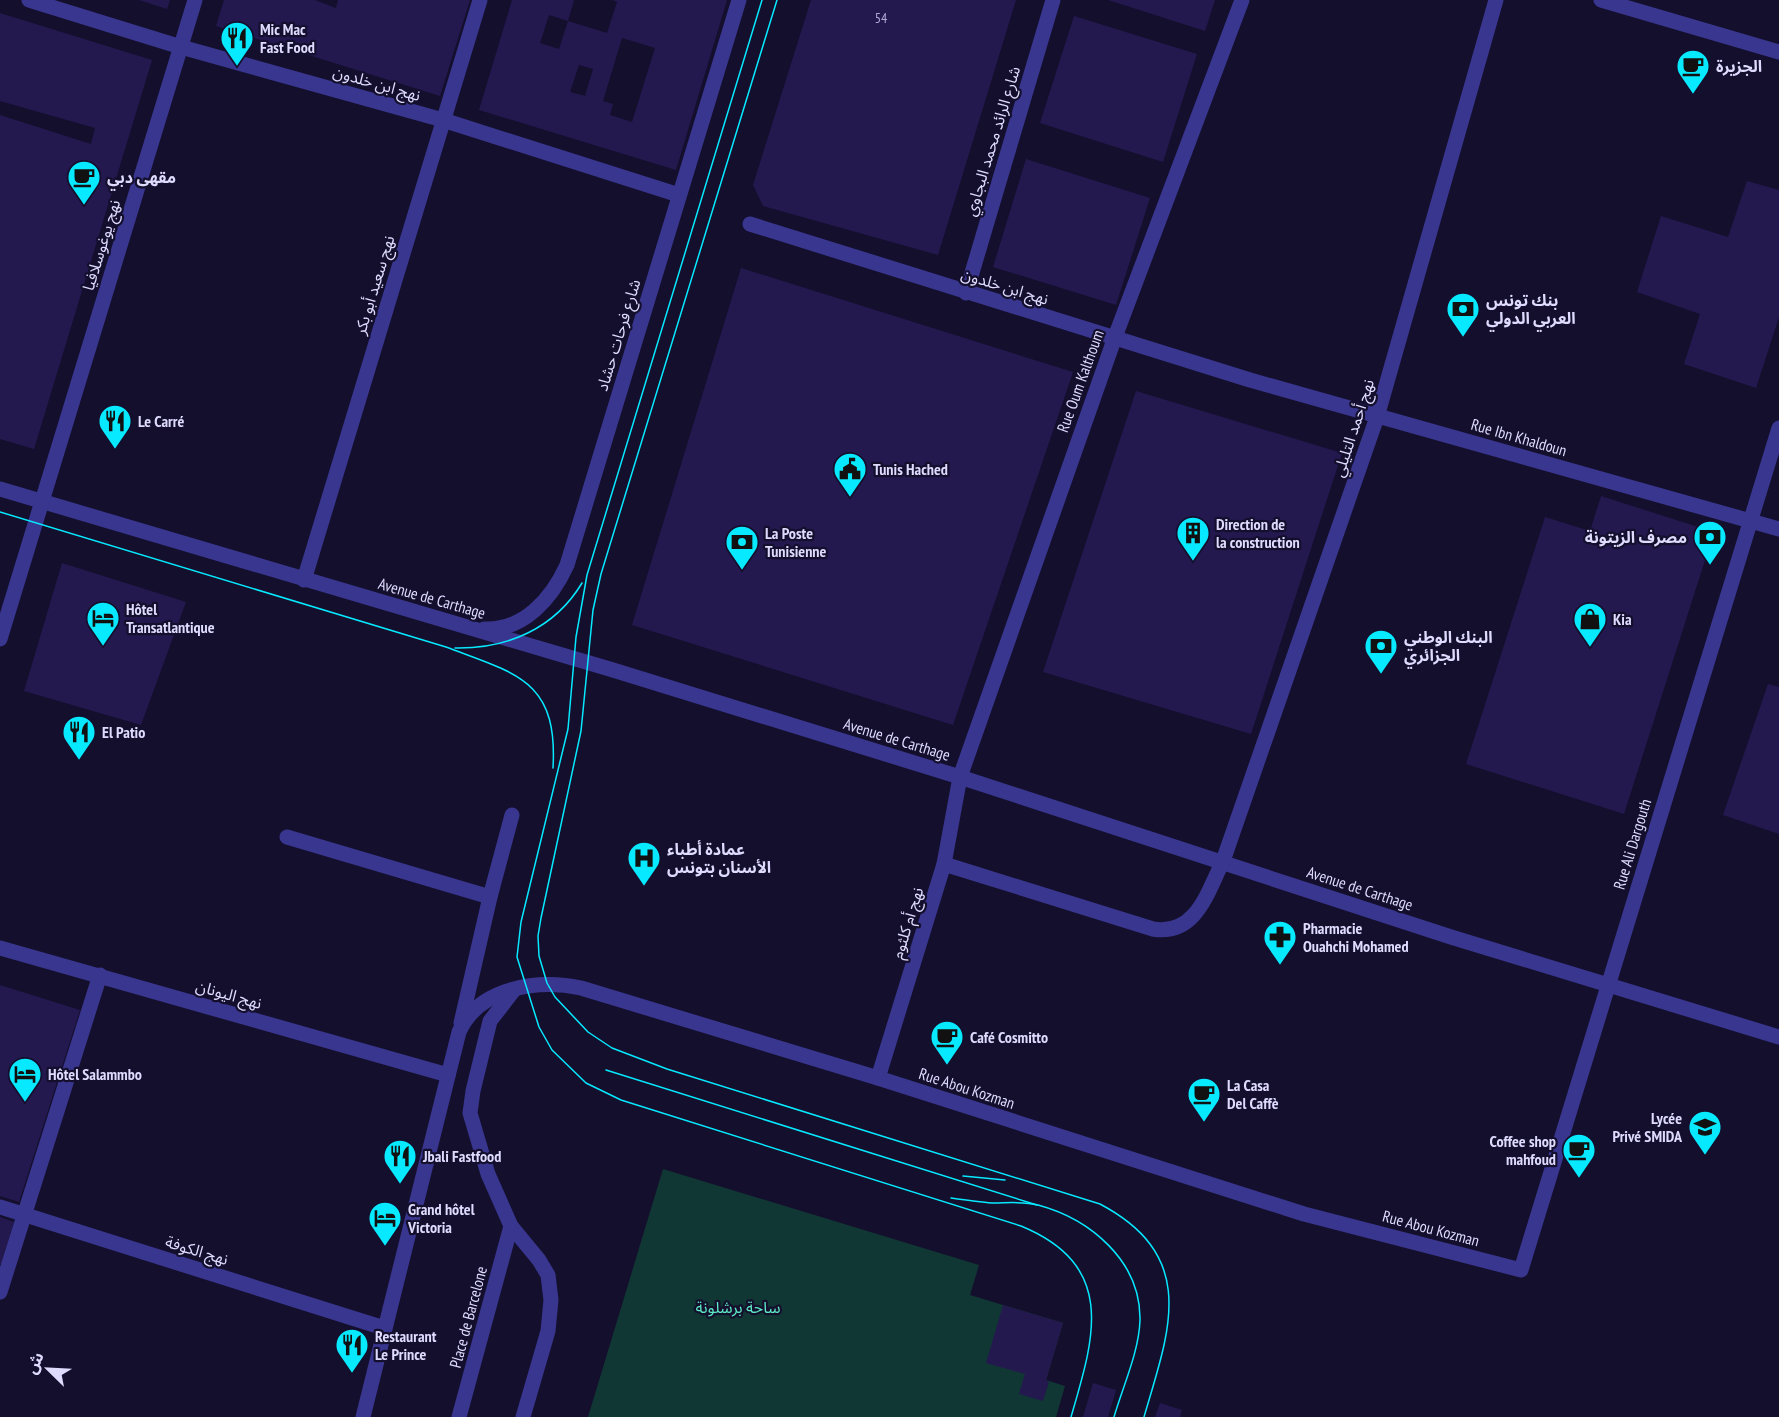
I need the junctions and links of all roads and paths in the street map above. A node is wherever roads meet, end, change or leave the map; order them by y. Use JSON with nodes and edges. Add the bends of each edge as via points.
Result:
{"nodes":[{"id":1,"x":29,"y":0,"type":"edge"},
{"id":2,"x":195,"y":0,"type":"edge"},
{"id":3,"x":480,"y":0,"type":"edge"},
{"id":4,"x":739,"y":0,"type":"edge"},
{"id":5,"x":1053,"y":0,"type":"edge"},
{"id":6,"x":1242,"y":0,"type":"edge"},
{"id":7,"x":1496,"y":0,"type":"edge"},
{"id":8,"x":1601,"y":0,"type":"edge"},
{"id":9,"x":181,"y":47,"type":"junction"},
{"id":10,"x":1779,"y":52,"type":"edge"},
{"id":11,"x":443,"y":120,"type":"junction"},
{"id":12,"x":679,"y":195,"type":"junction"},
{"id":13,"x":750,"y":224,"type":"dead end"},
{"id":14,"x":966,"y":293,"type":"junction"},
{"id":15,"x":1115,"y":337,"type":"junction"},
{"id":16,"x":1250,"y":380,"type":"joint"},
{"id":17,"x":1377,"y":417,"type":"junction"},
{"id":18,"x":1779,"y":428,"type":"edge"},
{"id":19,"x":0,"y":489,"type":"edge"},
{"id":20,"x":42,"y":501,"type":"junction"},
{"id":21,"x":1750,"y":520,"type":"junction"},
{"id":22,"x":1779,"y":529,"type":"edge"},
{"id":23,"x":304,"y":580,"type":"junction"},
{"id":24,"x":475,"y":628,"type":"junction"},
{"id":25,"x":0,"y":639,"type":"edge"},
{"id":26,"x":960,"y":777,"type":"junction"},
{"id":27,"x":512,"y":815,"type":"dead end"},
{"id":28,"x":287,"y":837,"type":"dead end"},
{"id":29,"x":1222,"y":861,"type":"junction"},
{"id":30,"x":944,"y":864,"type":"junction"},
{"id":31,"x":489,"y":897,"type":"junction"},
{"id":32,"x":0,"y":948,"type":"edge"},
{"id":33,"x":100,"y":975,"type":"junction"},
{"id":34,"x":563,"y":984,"type":"junction"},
{"id":35,"x":1608,"y":984,"type":"junction"},
{"id":36,"x":516,"y":988,"type":"junction"},
{"id":37,"x":572,"y":999,"type":"dead end"},
{"id":38,"x":459,"y":1032,"type":"junction"},
{"id":39,"x":1779,"y":1037,"type":"edge"},
{"id":40,"x":448,"y":1076,"type":"junction"},
{"id":41,"x":878,"y":1078,"type":"junction"},
{"id":42,"x":0,"y":1207,"type":"edge"},
{"id":43,"x":25,"y":1215,"type":"junction"},
{"id":44,"x":511,"y":1226,"type":"junction"},
{"id":45,"x":1521,"y":1270,"type":"joint"},
{"id":46,"x":0,"y":1292,"type":"edge"},
{"id":47,"x":384,"y":1328,"type":"junction"},
{"id":48,"x":363,"y":1417,"type":"edge"},
{"id":49,"x":459,"y":1417,"type":"edge"},
{"id":50,"x":523,"y":1417,"type":"edge"}],
"edges":[{"from":1,"to":9,"type":"street","name":"نهج ابن خلدون"},
{"from":2,"to":9,"type":"street","name":"نهج يوغوسلافيا"},
{"from":3,"to":11,"type":"street","name":"نهج سعيد أبو بكر"},
{"from":4,"to":12,"type":"street","name":"شارع فرحات حشاد"},
{"from":5,"to":14,"type":"street","name":"شارع الرائد محمد البجاوي"},
{"from":6,"to":15,"type":"street","name":"Rue Oum Kalthoum"},
{"from":7,"to":17,"type":"street","name":"نهج أحمد التليلي"},
{"from":8,"to":10,"type":"street"},
{"from":9,"to":11,"type":"street","name":"نهج ابن خلدون"},
{"from":9,"to":20,"type":"street","name":"نهج يوغوسلافيا"},
{"from":11,"to":12,"type":"street","name":"نهج ابن خلدون"},
{"from":11,"to":23,"type":"street","name":"نهج سعيد أبو بكر"},
{"from":12,"to":24,"type":"street","name":"شارع فرحات حشاد","via":[[562,576],[545,601],[524,619],[498,628]]},
{"from":13,"to":14,"type":"street","name":"نهج ابن خلدون"},
{"from":14,"to":15,"type":"street","name":"نهج ابن خلدون"},
{"from":15,"to":16,"type":"street","name":"نهج ابن خلدون"},
{"from":15,"to":26,"type":"street","name":"Rue Oum Kalthoum"},
{"from":16,"to":17,"type":"street","name":"Rue Ibn Khaldoun"},
{"from":17,"to":21,"type":"street","name":"Rue Ibn Khaldoun"},
{"from":17,"to":29,"type":"street","name":"نهج أحمد التليلي"},
{"from":18,"to":21,"type":"street","name":"Rue Ali Dargouth"},
{"from":19,"to":20,"type":"street","name":"Avenue de Carthage"},
{"from":20,"to":23,"type":"street","name":"Avenue de Carthage"},
{"from":20,"to":25,"type":"street","name":"نهج يوغوسلافيا"},
{"from":21,"to":22,"type":"street","name":"Rue Ibn Khaldoun"},
{"from":21,"to":35,"type":"street","name":"Rue Ali Dargouth"},
{"from":23,"to":24,"type":"street","name":"Avenue de Carthage"},
{"from":24,"to":26,"type":"street","name":"Avenue de Carthage"},
{"from":26,"to":29,"type":"street","name":"Avenue de Carthage"},
{"from":26,"to":30,"type":"street","name":"نهج أم كلثوم"},
{"from":27,"to":31,"type":"street"},
{"from":28,"to":31,"type":"street"},
{"from":29,"to":30,"type":"street","name":"نهج أحمد التليلي","via":[[1200,907],[1186,924],[1167,932]]},
{"from":29,"to":35,"type":"street","name":"Avenue de Carthage"},
{"from":30,"to":41,"type":"street","name":"نهج أم كلثوم"},
{"from":31,"to":38,"type":"street"},
{"from":32,"to":33,"type":"street","name":"نهج اليونان"},
{"from":33,"to":40,"type":"street","name":"نهج اليونان"},
{"from":33,"to":43,"type":"street"},
{"from":34,"to":36,"type":"street","name":"Rue Abou Kozman"},
{"from":34,"to":37,"type":"street"},
{"from":34,"to":41,"type":"street","name":"Rue Abou Kozman"},
{"from":35,"to":39,"type":"street","name":"Avenue de Carthage"},
{"from":35,"to":45,"type":"street","name":"Rue Ali Dargouth"},
{"from":36,"to":38,"type":"street","name":"Rue Abou Kozman","via":[[478,1007]]},
{"from":36,"to":44,"type":"street","via":[[490,1021],[470,1113],[488,1174]]},
{"from":38,"to":40,"type":"street","name":"Rue Abou Kozman"},
{"from":40,"to":47,"type":"street"},
{"from":41,"to":45,"type":"street","name":"Rue Abou Kozman","via":[[1304,1214]]},
{"from":42,"to":43,"type":"street","name":"نهج الكوفة"},
{"from":43,"to":46,"type":"street"},
{"from":43,"to":47,"type":"street","name":"نهج الكوفة"},
{"from":44,"to":49,"type":"street","name":"Place de Barcelone"},
{"from":44,"to":50,"type":"street","via":[[548,1275],[551,1300],[548,1331]]},
{"from":47,"to":48,"type":"street"}]}
